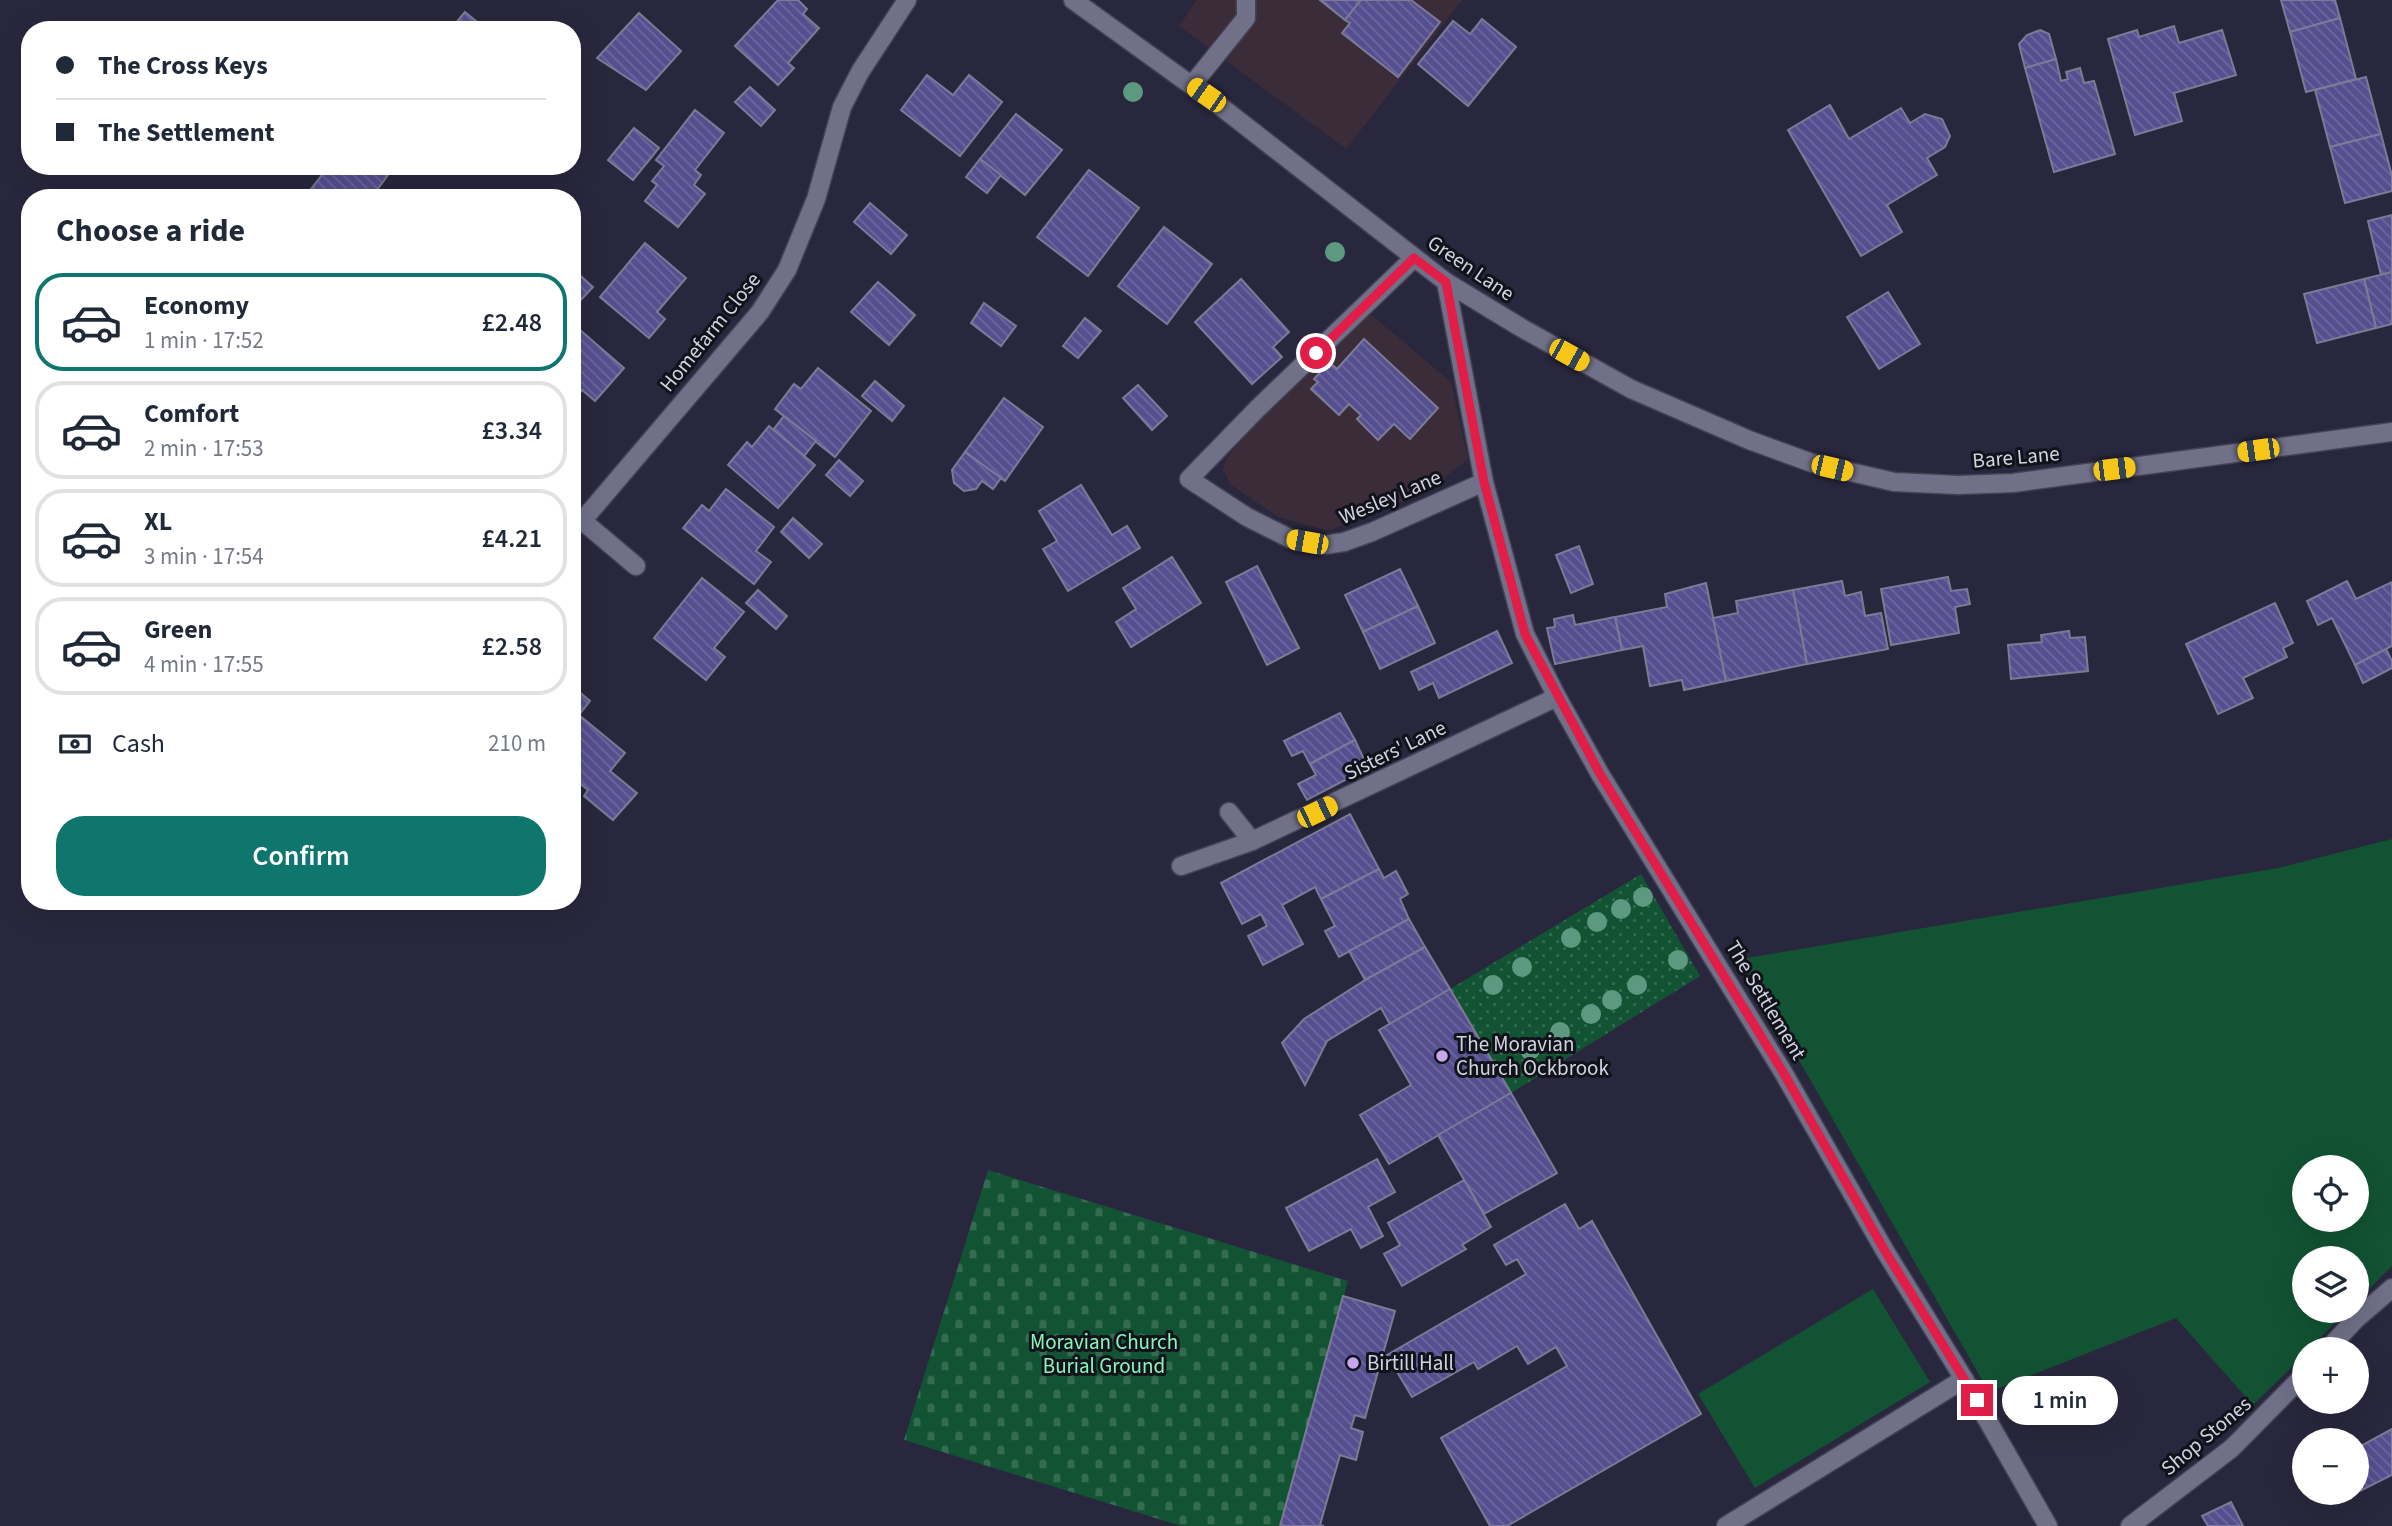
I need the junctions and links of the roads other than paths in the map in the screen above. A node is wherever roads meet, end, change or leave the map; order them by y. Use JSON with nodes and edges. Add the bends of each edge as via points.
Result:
{"nodes":[{"id":1,"x":907,"y":0,"type":"edge"},
{"id":2,"x":1073,"y":0,"type":"edge"},
{"id":3,"x":1246,"y":0,"type":"edge"},
{"id":4,"x":1192,"y":85,"type":"junction"},
{"id":5,"x":1414,"y":258,"type":"junction"},
{"id":6,"x":1446,"y":282,"type":"junction"},
{"id":7,"x":2392,"y":432,"type":"edge"},
{"id":8,"x":1484,"y":482,"type":"junction"},
{"id":9,"x":1894,"y":482,"type":"joint"},
{"id":10,"x":581,"y":512,"type":"edge"},
{"id":11,"x":581,"y":519,"type":"edge"},
{"id":12,"x":636,"y":566,"type":"dead end"},
{"id":13,"x":1557,"y":697,"type":"junction"},
{"id":14,"x":1229,"y":812,"type":"dead end"},
{"id":15,"x":1252,"y":841,"type":"junction"},
{"id":16,"x":1181,"y":866,"type":"dead end"},
{"id":17,"x":2390,"y":1291,"type":"edge"},
{"id":18,"x":2339,"y":1337,"type":"edge"},
{"id":19,"x":1965,"y":1379,"type":"junction"},
{"id":20,"x":2292,"y":1387,"type":"edge"},
{"id":21,"x":1726,"y":1526,"type":"edge"},
{"id":22,"x":2048,"y":1526,"type":"edge"},
{"id":23,"x":2130,"y":1526,"type":"edge"}],
"edges":[{"from":1,"to":10,"type":"street","name":"Homefarm Close","via":[[842,107],[816,199],[787,270],[760,312]]},
{"from":2,"to":4,"type":"street","name":"Green Lane"},
{"from":3,"to":4,"type":"street","via":[[1246,18]]},
{"from":4,"to":5,"type":"street","name":"Green Lane"},
{"from":5,"to":6,"type":"street","name":"Green Lane"},
{"from":5,"to":8,"type":"street","name":"Wesley Lane","via":[[1189,480],[1291,539],[1324,545],[1372,532]]},
{"from":6,"to":8,"type":"street"},
{"from":6,"to":9,"type":"street","name":"Green Lane","via":[[1632,389],[1812,463]]},
{"from":7,"to":9,"type":"street","name":"Bare Lane","via":[[2013,483]]},
{"from":8,"to":13,"type":"street","name":"The Settlement","via":[[1525,634]]},
{"from":11,"to":12,"type":"street","name":"Homefarm Close"},
{"from":13,"to":15,"type":"street","name":"Sisters' Lane"},
{"from":13,"to":19,"type":"street","name":"The Settlement"},
{"from":14,"to":15,"type":"street"},
{"from":15,"to":16,"type":"street","name":"Sisters' Lane"},
{"from":17,"to":18,"type":"street"},
{"from":19,"to":21,"type":"street"},
{"from":19,"to":22,"type":"street","name":"The Settlement"},
{"from":20,"to":23,"type":"street","name":"Shop Stones","via":[[2232,1448]]}]}
